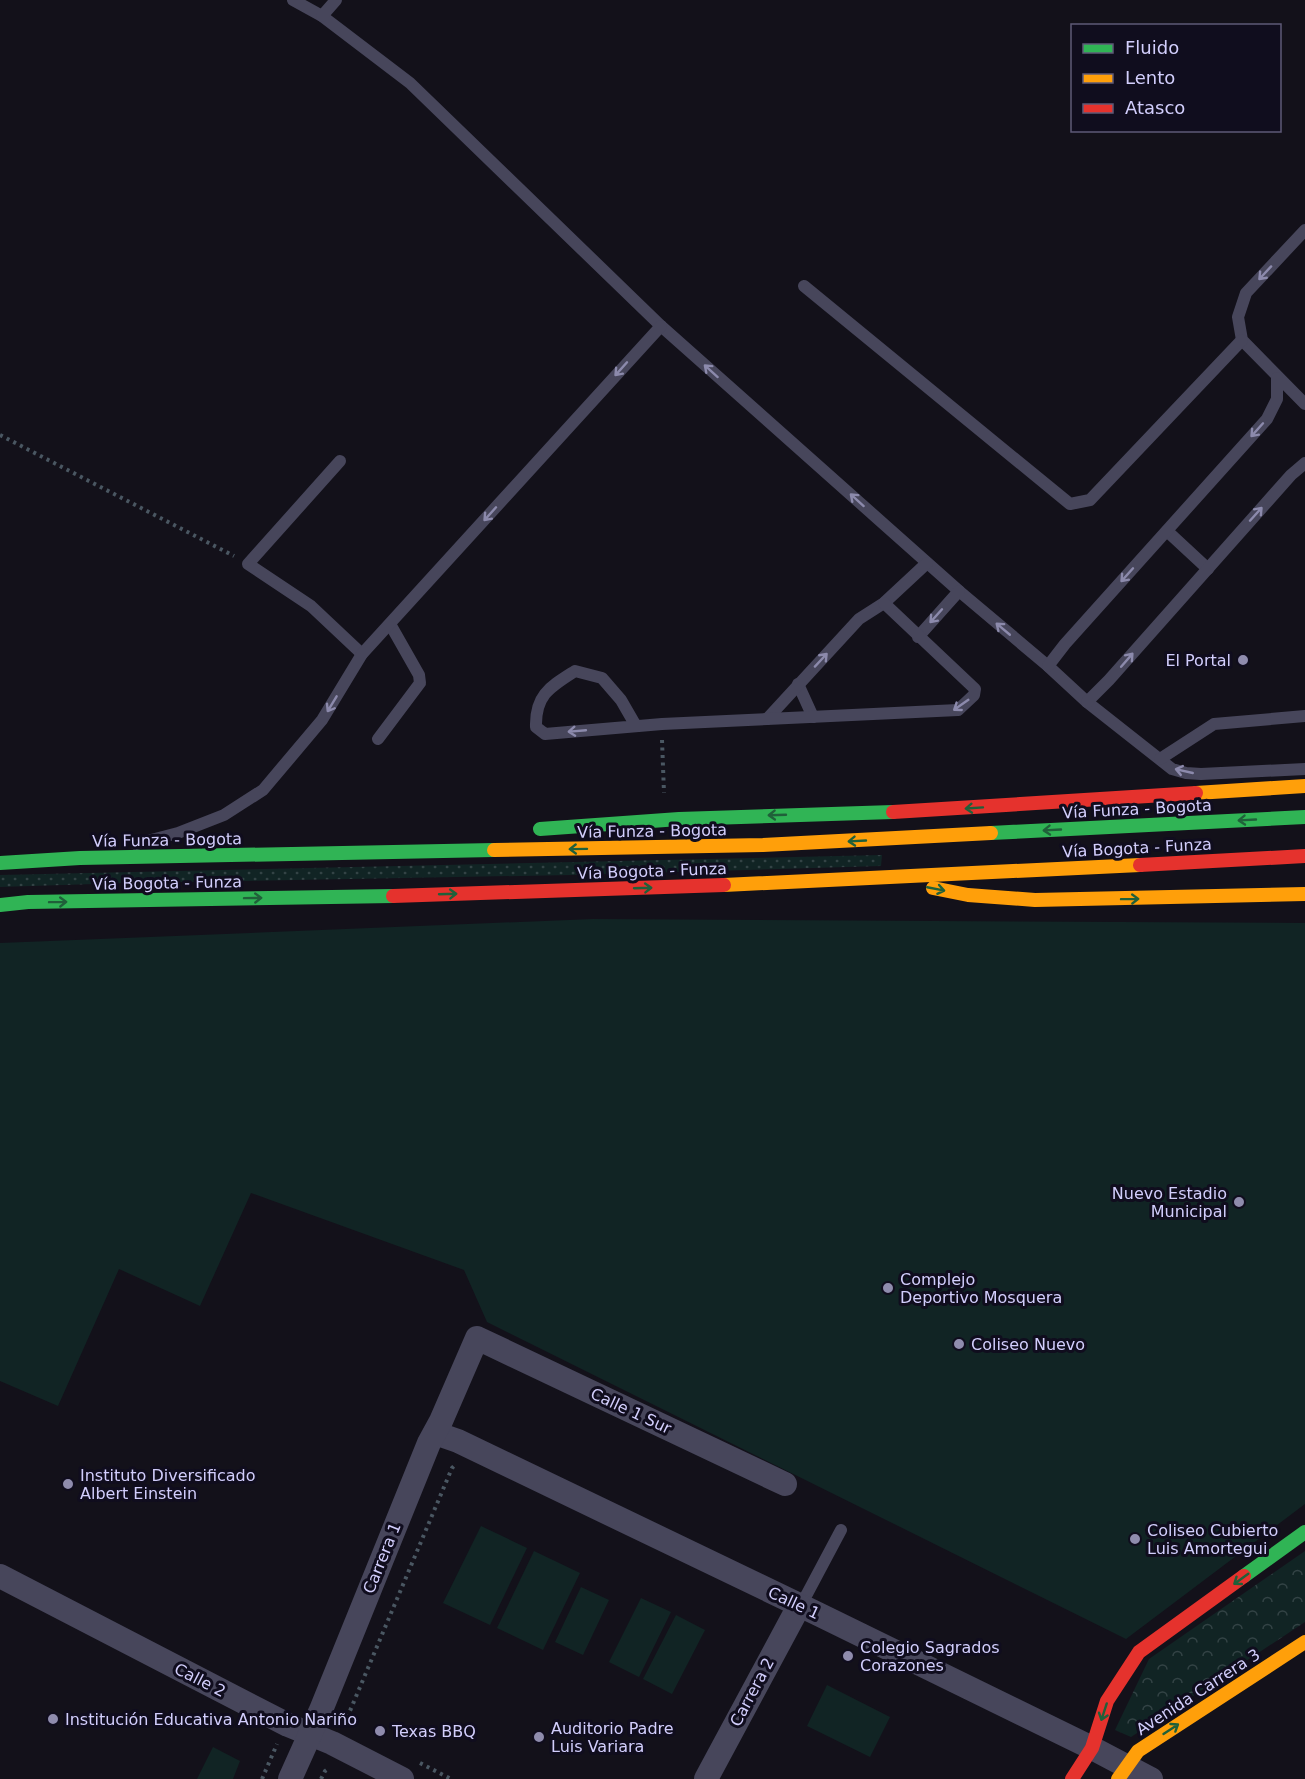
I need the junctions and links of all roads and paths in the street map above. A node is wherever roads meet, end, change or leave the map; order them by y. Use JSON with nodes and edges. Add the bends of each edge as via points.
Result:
{"nodes":[{"id":1,"x":293,"y":0,"type":"edge"},
{"id":2,"x":336,"y":0,"type":"edge"},
{"id":3,"x":322,"y":16,"type":"junction"},
{"id":4,"x":1305,"y":230,"type":"edge"},
{"id":5,"x":804,"y":286,"type":"dead end"},
{"id":6,"x":661,"y":326,"type":"junction"},
{"id":7,"x":1242,"y":340,"type":"junction"},
{"id":8,"x":1277,"y":378,"type":"junction"},
{"id":9,"x":1305,"y":404,"type":"edge"},
{"id":10,"x":0,"y":435,"type":"edge"},
{"id":11,"x":340,"y":461,"type":"dead end"},
{"id":12,"x":1305,"y":463,"type":"edge"},
{"id":13,"x":1167,"y":531,"type":"junction"},
{"id":14,"x":927,"y":563,"type":"junction"},
{"id":15,"x":248,"y":564,"type":"junction"},
{"id":16,"x":1208,"y":568,"type":"junction"},
{"id":17,"x":959,"y":591,"type":"junction"},
{"id":18,"x":884,"y":603,"type":"junction"},
{"id":19,"x":390,"y":624,"type":"junction"},
{"id":20,"x":918,"y":637,"type":"junction"},
{"id":21,"x":362,"y":654,"type":"junction"},
{"id":22,"x":1048,"y":666,"type":"junction"},
{"id":23,"x":798,"y":684,"type":"junction"},
{"id":24,"x":1087,"y":702,"type":"junction"},
{"id":25,"x":1305,"y":716,"type":"edge"},
{"id":26,"x":813,"y":717,"type":"junction"},
{"id":27,"x":767,"y":719,"type":"junction"},
{"id":28,"x":662,"y":724,"type":"junction"},
{"id":29,"x":636,"y":726,"type":"junction"},
{"id":30,"x":378,"y":739,"type":"dead end"},
{"id":31,"x":1160,"y":759,"type":"junction"},
{"id":32,"x":1305,"y":769,"type":"edge"},
{"id":33,"x":1305,"y":786,"type":"edge"},
{"id":34,"x":664,"y":802,"type":"dead end"},
{"id":35,"x":1305,"y":817,"type":"edge"},
{"id":36,"x":521,"y":830,"type":"dead end"},
{"id":37,"x":451,"y":837,"type":"dead end"},
{"id":38,"x":314,"y":854,"type":"junction"},
{"id":39,"x":1305,"y":856,"type":"edge"},
{"id":40,"x":80,"y":858,"type":"junction"},
{"id":41,"x":0,"y":863,"type":"edge"},
{"id":42,"x":879,"y":877,"type":"junction"},
{"id":43,"x":1305,"y":894,"type":"edge"},
{"id":44,"x":0,"y":905,"type":"edge"},
{"id":45,"x":477,"y":1338,"type":"joint"},
{"id":46,"x":435,"y":1433,"type":"junction"},
{"id":47,"x":461,"y":1462,"type":"dead end"},
{"id":48,"x":785,"y":1484,"type":"dead end"},
{"id":49,"x":841,"y":1530,"type":"dead end"},
{"id":50,"x":1305,"y":1532,"type":"edge"},
{"id":51,"x":0,"y":1575,"type":"edge"},
{"id":52,"x":799,"y":1605,"type":"junction"},
{"id":53,"x":1305,"y":1642,"type":"edge"},
{"id":54,"x":351,"y":1729,"type":"dead end"},
{"id":55,"x":311,"y":1733,"type":"junction"},
{"id":56,"x":275,"y":1739,"type":"dead end"},
{"id":57,"x":1092,"y":1748,"type":"junction"},
{"id":58,"x":333,"y":1770,"type":"dead end"},
{"id":59,"x":1122,"y":1772,"type":"edge"},
{"id":60,"x":262,"y":1779,"type":"edge"},
{"id":61,"x":290,"y":1779,"type":"edge"},
{"id":62,"x":321,"y":1779,"type":"edge"},
{"id":63,"x":402,"y":1779,"type":"edge"},
{"id":64,"x":706,"y":1779,"type":"edge"},
{"id":65,"x":1072,"y":1779,"type":"edge"},
{"id":66,"x":1151,"y":1779,"type":"edge"}],
"edges":[{"from":1,"to":3,"type":"lane"},
{"from":2,"to":3,"type":"lane"},
{"from":3,"to":6,"type":"lane","via":[[410,82]]},
{"from":4,"to":7,"type":"lane","one_way":true,"via":[[1246,293],[1238,317]]},
{"from":5,"to":7,"type":"lane","via":[[1070,504],[1090,500]]},
{"from":14,"to":6,"type":"lane","one_way":true},
{"from":6,"to":19,"type":"lane","one_way":true},
{"from":7,"to":8,"type":"lane"},
{"from":8,"to":9,"type":"lane"},
{"from":8,"to":13,"type":"lane","one_way":true,"via":[[1277,399],[1267,419]]},
{"from":10,"to":15,"type":"path"},
{"from":11,"to":15,"type":"lane"},
{"from":16,"to":12,"type":"lane","one_way":true},
{"from":13,"to":16,"type":"lane"},
{"from":13,"to":22,"type":"lane","one_way":true},
{"from":14,"to":17,"type":"lane"},
{"from":14,"to":18,"type":"lane"},
{"from":15,"to":21,"type":"lane","via":[[311,606]]},
{"from":24,"to":16,"type":"lane","one_way":true},
{"from":17,"to":20,"type":"lane","one_way":true},
{"from":22,"to":17,"type":"lane","one_way":true},
{"from":18,"to":20,"type":"lane"},
{"from":23,"to":18,"type":"lane","one_way":true,"via":[[859,620]]},
{"from":19,"to":21,"type":"lane"},
{"from":19,"to":30,"type":"lane","via":[[420,683]]},
{"from":20,"to":26,"type":"lane","one_way":true,"via":[[975,689],[958,710]]},
{"from":21,"to":40,"type":"lane","one_way":true,"via":[[322,720],[263,790],[224,815],[178,833]]},
{"from":22,"to":24,"type":"lane"},
{"from":23,"to":26,"type":"lane"},
{"from":23,"to":27,"type":"lane"},
{"from":24,"to":31,"type":"lane"},
{"from":25,"to":31,"type":"lane","via":[[1214,724]]},
{"from":26,"to":27,"type":"lane"},
{"from":27,"to":28,"type":"lane"},
{"from":28,"to":29,"type":"lane"},
{"from":28,"to":34,"type":"path"},
{"from":29,"to":29,"type":"lane","one_way":true,"via":[[545,734],[536,727],[536,710],[550,687],[575,671],[602,678]]},
{"from":32,"to":31,"type":"lane","one_way":true,"via":[[1186,773]]},
{"from":33,"to":36,"type":"main road","one_way":true,"via":[[940,810],[679,819]]},
{"from":35,"to":38,"type":"main road","name":"Vía Funza - Bogota","one_way":true,"via":[[763,845]]},
{"from":37,"to":38,"type":"main road"},
{"from":38,"to":40,"type":"main road","name":"Vía Funza - Bogota"},
{"from":39,"to":42,"type":"main road","name":"Vía Bogota - Funza"},
{"from":40,"to":41,"type":"main road","name":"Vía Funza - Bogota"},
{"from":42,"to":43,"type":"main road","one_way":true,"via":[[968,895],[1035,900]]},
{"from":44,"to":42,"type":"main road","name":"Vía Bogota - Funza","one_way":true,"via":[[764,884]]},
{"from":45,"to":46,"type":"street","name":"Carrera 1"},
{"from":45,"to":48,"type":"street","name":"Calle 1 Sur"},
{"from":46,"to":52,"type":"street","name":"Calle 1"},
{"from":46,"to":55,"type":"street","name":"Carrera 1"},
{"from":47,"to":54,"type":"path","via":[[452,1468],[347,1718]]},
{"from":49,"to":52,"type":"lane"},
{"from":50,"to":57,"type":"main road","one_way":true,"via":[[1139,1652],[1107,1701]]},
{"from":51,"to":55,"type":"street","name":"Calle 2","via":[[288,1725]]},
{"from":52,"to":57,"type":"street","name":"Calle 1"},
{"from":52,"to":64,"type":"street","name":"Carrera 2"},
{"from":59,"to":53,"type":"main road","name":"Avenida Carrera 3","one_way":true,"via":[[1138,1751]]},
{"from":55,"to":61,"type":"street","name":"Carrera 1"},
{"from":55,"to":63,"type":"street","name":"Calle 2"},
{"from":56,"to":60,"type":"path","via":[[277,1743]]},
{"from":57,"to":59,"type":"street","name":"Calle 1"},
{"from":57,"to":65,"type":"main road"},
{"from":58,"to":62,"type":"path","via":[[329,1768]]},
{"from":59,"to":66,"type":"street","name":"Calle 1"}]}
